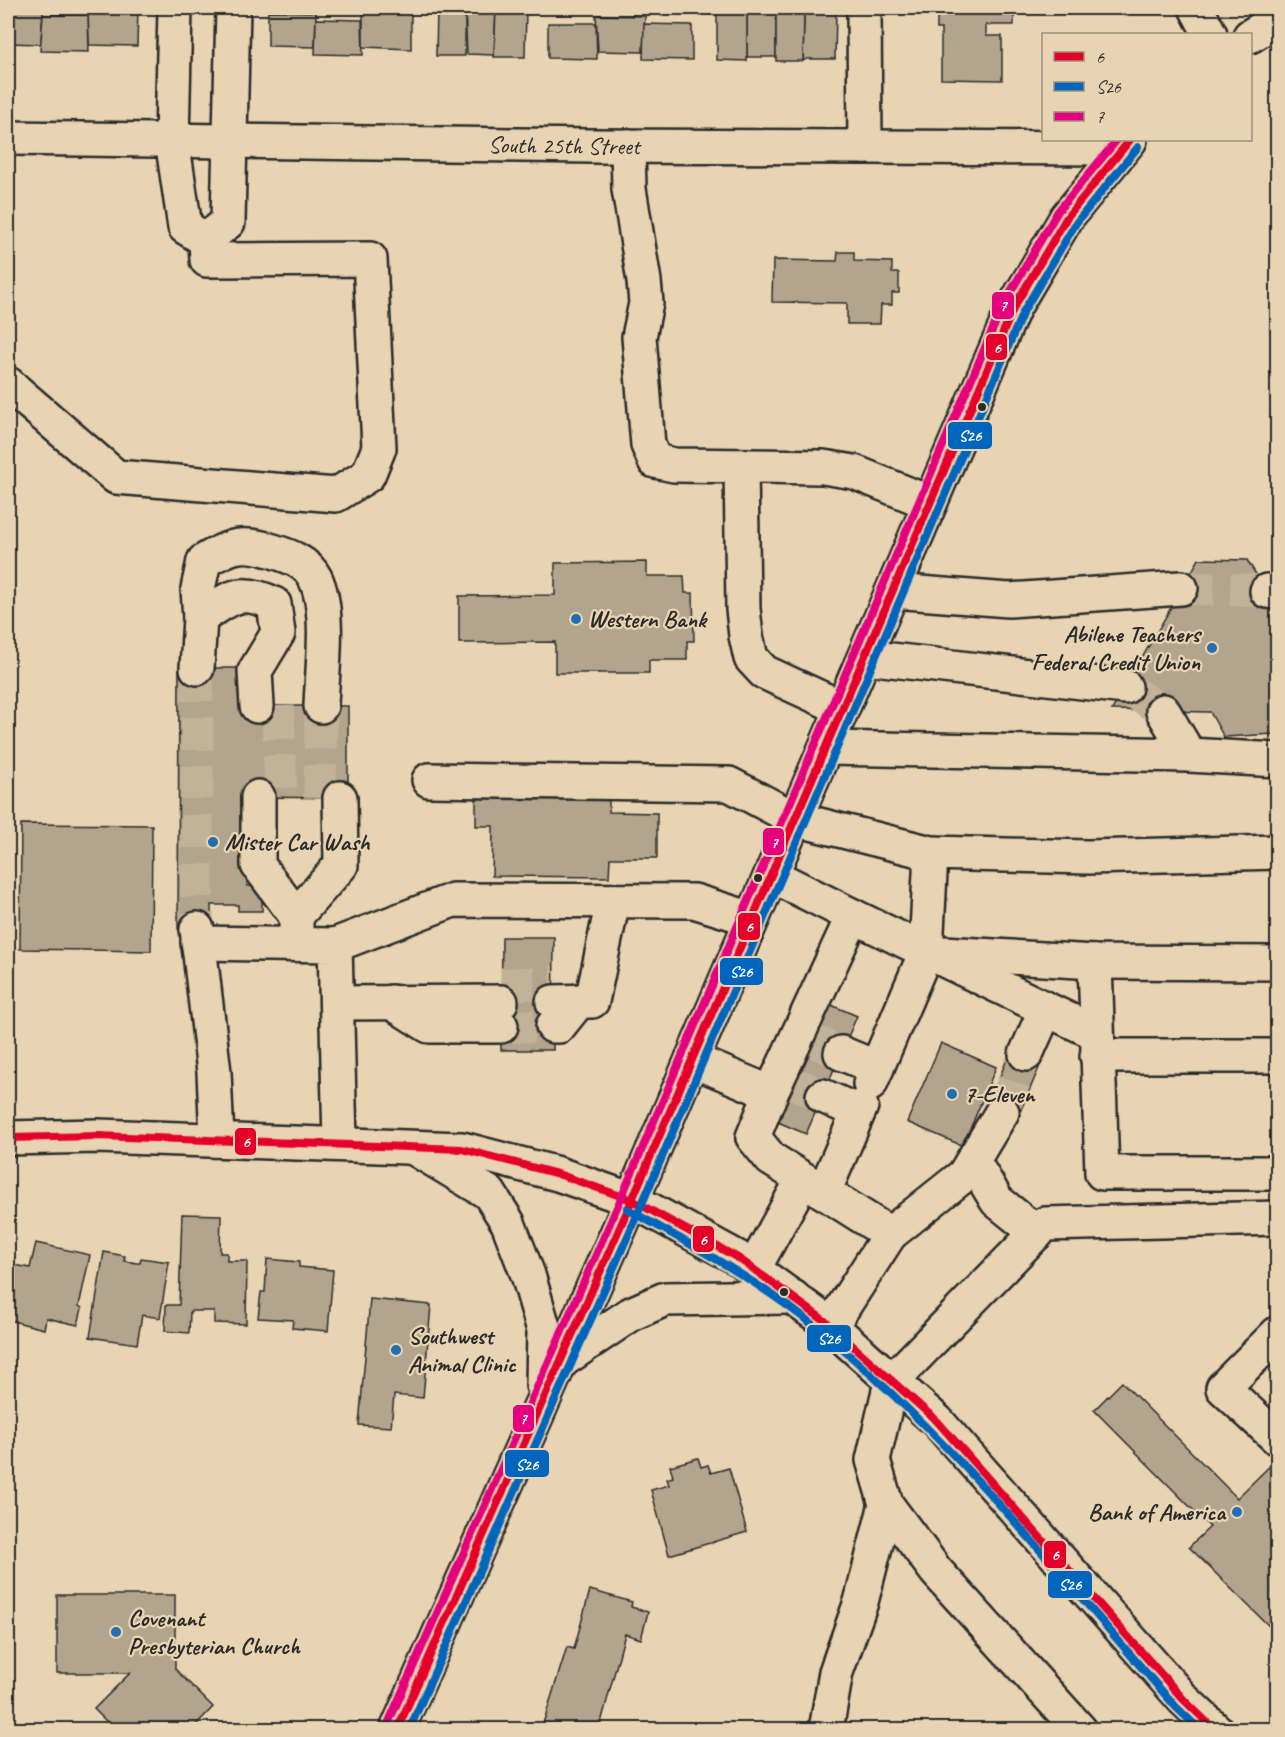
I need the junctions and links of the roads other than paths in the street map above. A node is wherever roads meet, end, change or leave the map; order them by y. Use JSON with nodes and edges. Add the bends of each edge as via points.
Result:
{"nodes":[{"id":1,"x":175,"y":8,"type":"edge"},
{"id":2,"x":233,"y":8,"type":"edge"},
{"id":3,"x":864,"y":8,"type":"edge"},
{"id":4,"x":1196,"y":8,"type":"edge"},
{"id":5,"x":1278,"y":19,"type":"edge"},
{"id":6,"x":1209,"y":33,"type":"edge"},
{"id":7,"x":1252,"y":35,"type":"edge"},
{"id":8,"x":8,"y":138,"type":"edge"},
{"id":9,"x":172,"y":140,"type":"junction"},
{"id":10,"x":232,"y":141,"type":"junction"},
{"id":11,"x":1126,"y":144,"type":"edge"},
{"id":12,"x":628,"y":146,"type":"junction"},
{"id":13,"x":865,"y":147,"type":"junction"},
{"id":14,"x":206,"y":240,"type":"junction"},
{"id":15,"x":8,"y":384,"type":"edge"},
{"id":16,"x":741,"y":466,"type":"junction"},
{"id":17,"x":930,"y":503,"type":"junction"},
{"id":18,"x":1181,"y":588,"type":"tunnel mouth"},
{"id":19,"x":893,"y":591,"type":"junction"},
{"id":20,"x":200,"y":618,"type":"junction"},
{"id":21,"x":865,"y":657,"type":"junction"},
{"id":22,"x":197,"y":668,"type":"tunnel mouth"},
{"id":23,"x":1125,"y":687,"type":"tunnel mouth"},
{"id":24,"x":268,"y":706,"type":"tunnel mouth"},
{"id":25,"x":331,"y":706,"type":"tunnel mouth"},
{"id":26,"x":842,"y":708,"type":"junction"},
{"id":27,"x":1163,"y":711,"type":"tunnel mouth"},
{"id":28,"x":826,"y":748,"type":"junction"},
{"id":29,"x":1190,"y":755,"type":"junction"},
{"id":30,"x":1278,"y":760,"type":"edge"},
{"id":31,"x":429,"y":780,"type":"dead end"},
{"id":32,"x":270,"y":797,"type":"tunnel mouth"},
{"id":33,"x":330,"y":798,"type":"tunnel mouth"},
{"id":34,"x":795,"y":819,"type":"junction"},
{"id":35,"x":1278,"y":852,"type":"edge"},
{"id":36,"x":931,"y":853,"type":"junction"},
{"id":37,"x":771,"y":875,"type":"junction"},
{"id":38,"x":613,"y":901,"type":"junction"},
{"id":39,"x":853,"y":916,"type":"junction"},
{"id":40,"x":291,"y":918,"type":"junction"},
{"id":41,"x":752,"y":919,"type":"junction"},
{"id":42,"x":334,"y":945,"type":"junction"},
{"id":43,"x":926,"y":952,"type":"junction"},
{"id":44,"x":1095,"y":962,"type":"junction"},
{"id":45,"x":1278,"y":963,"type":"edge"},
{"id":46,"x":337,"y":1003,"type":"junction"},
{"id":47,"x":560,"y":1003,"type":"tunnel mouth"},
{"id":48,"x":501,"y":1004,"type":"tunnel mouth"},
{"id":49,"x":1046,"y":1009,"type":"junction"},
{"id":50,"x":1096,"y":1045,"type":"junction"},
{"id":51,"x":841,"y":1053,"type":"tunnel mouth"},
{"id":52,"x":1026,"y":1054,"type":"tunnel mouth"},
{"id":53,"x":1278,"y":1056,"type":"edge"},
{"id":54,"x":692,"y":1060,"type":"junction"},
{"id":55,"x":779,"y":1083,"type":"junction"},
{"id":56,"x":866,"y":1092,"type":"junction"},
{"id":57,"x":823,"y":1096,"type":"tunnel mouth"},
{"id":58,"x":1002,"y":1112,"type":"tunnel mouth"},
{"id":59,"x":8,"y":1138,"type":"edge"},
{"id":60,"x":217,"y":1140,"type":"junction"},
{"id":61,"x":340,"y":1142,"type":"junction"},
{"id":62,"x":410,"y":1146,"type":"junction"},
{"id":63,"x":973,"y":1161,"type":"junction"},
{"id":64,"x":1278,"y":1173,"type":"edge"},
{"id":65,"x":814,"y":1185,"type":"junction"},
{"id":66,"x":632,"y":1200,"type":"junction"},
{"id":67,"x":1278,"y":1218,"type":"edge"},
{"id":68,"x":1037,"y":1233,"type":"junction"},
{"id":69,"x":890,"y":1234,"type":"junction"},
{"id":70,"x":753,"y":1270,"type":"junction"},
{"id":71,"x":792,"y":1298,"type":"junction"},
{"id":72,"x":831,"y":1326,"type":"junction"},
{"id":73,"x":1278,"y":1333,"type":"edge"},
{"id":74,"x":560,"y":1362,"type":"junction"},
{"id":75,"x":891,"y":1382,"type":"junction"},
{"id":76,"x":543,"y":1400,"type":"junction"},
{"id":77,"x":1277,"y":1438,"type":"edge"},
{"id":78,"x":886,"y":1504,"type":"junction"},
{"id":79,"x":397,"y":1730,"type":"edge"},
{"id":80,"x":826,"y":1730,"type":"edge"},
{"id":81,"x":1080,"y":1730,"type":"edge"},
{"id":82,"x":1216,"y":1730,"type":"edge"}],
"edges":[{"from":1,"to":9,"type":"main road"},
{"from":2,"to":10,"type":"main road"},
{"from":3,"to":13,"type":"main road"},
{"from":4,"to":6,"type":"main road"},
{"from":5,"to":7,"type":"main road"},
{"from":8,"to":9,"type":"main road","name":"South 25th Street"},
{"from":9,"to":10,"type":"main road","name":"South 25th Street"},
{"from":9,"to":14,"type":"main road","via":[[185,227]]},
{"from":10,"to":12,"type":"main road","name":"South 25th Street"},
{"from":10,"to":14,"type":"main road","via":[[228,222]]},
{"from":11,"to":13,"type":"main road","name":"South 25th Street"},
{"from":11,"to":17,"type":"main road","via":[[1067,217],[1014,307]]},
{"from":12,"to":13,"type":"main road","name":"South 25th Street"},
{"from":12,"to":16,"type":"main road","via":[[629,189],[646,303],[639,338],[648,445],[655,461]]},
{"from":14,"to":15,"type":"main road","via":[[207,260],[370,259],[380,448],[368,475],[336,495],[116,477]]},
{"from":16,"to":17,"type":"main road","via":[[823,467],[855,472]]},
{"from":16,"to":26,"type":"main road","via":[[743,609],[751,658],[764,672]]},
{"from":17,"to":19,"type":"main road"},
{"from":18,"to":19,"type":"main road","via":[[1009,600]]},
{"from":19,"to":21,"type":"main road"},
{"from":20,"to":22,"type":"main road"},
{"from":20,"to":24,"type":"main road","via":[[234,595],[255,595],[274,604],[278,633],[255,671]]},
{"from":20,"to":25,"type":"main road","via":[[198,589],[204,561],[231,546],[260,547],[296,558],[315,577]]},
{"from":21,"to":23,"type":"main road"},
{"from":21,"to":26,"type":"main road"},
{"from":26,"to":28,"type":"main road"},
{"from":27,"to":29,"type":"main road"},
{"from":28,"to":29,"type":"main road"},
{"from":28,"to":34,"type":"main road"},
{"from":29,"to":30,"type":"main road"},
{"from":31,"to":34,"type":"main road","via":[[729,784]]},
{"from":32,"to":40,"type":"main road","via":[[258,865]]},
{"from":33,"to":40,"type":"main road","via":[[341,865]]},
{"from":34,"to":36,"type":"main road"},
{"from":34,"to":37,"type":"main road"},
{"from":35,"to":36,"type":"main road","via":[[1088,857]]},
{"from":36,"to":43,"type":"main road"},
{"from":37,"to":39,"type":"main road"},
{"from":37,"to":41,"type":"main road"},
{"from":38,"to":41,"type":"main road","via":[[694,902]]},
{"from":38,"to":42,"type":"main road","via":[[453,900]]},
{"from":38,"to":47,"type":"main road","via":[[592,1001]]},
{"from":39,"to":43,"type":"main road"},
{"from":39,"to":55,"type":"main road"},
{"from":40,"to":42,"type":"main road"},
{"from":40,"to":60,"type":"main road","via":[[198,936],[214,1072]]},
{"from":41,"to":54,"type":"main road"},
{"from":42,"to":46,"type":"main road"},
{"from":43,"to":44,"type":"main road"},
{"from":43,"to":49,"type":"main road"},
{"from":43,"to":56,"type":"main road"},
{"from":44,"to":45,"type":"main road"},
{"from":44,"to":50,"type":"main road"},
{"from":46,"to":48,"type":"main road","via":[[391,1002],[427,984]]},
{"from":46,"to":61,"type":"main road"},
{"from":49,"to":50,"type":"main road"},
{"from":49,"to":52,"type":"main road"},
{"from":50,"to":53,"type":"main road"},
{"from":50,"to":64,"type":"main road","via":[[1102,1173]]},
{"from":51,"to":56,"type":"main road"},
{"from":54,"to":55,"type":"main road"},
{"from":54,"to":66,"type":"main road"},
{"from":55,"to":65,"type":"main road","via":[[753,1137],[771,1159]]},
{"from":56,"to":57,"type":"main road"},
{"from":56,"to":65,"type":"main road"},
{"from":58,"to":63,"type":"main road"},
{"from":59,"to":60,"type":"main road"},
{"from":60,"to":61,"type":"main road"},
{"from":61,"to":62,"type":"main road"},
{"from":62,"to":66,"type":"main road","via":[[462,1149],[558,1174]]},
{"from":62,"to":76,"type":"main road","via":[[489,1193],[508,1223],[544,1330]]},
{"from":63,"to":68,"type":"main road","via":[[997,1201]]},
{"from":63,"to":69,"type":"main road","via":[[964,1175]]},
{"from":65,"to":69,"type":"main road"},
{"from":65,"to":70,"type":"main road"},
{"from":66,"to":70,"type":"main road"},
{"from":66,"to":74,"type":"main road"},
{"from":67,"to":68,"type":"main road","via":[[1045,1224]]},
{"from":68,"to":75,"type":"main road"},
{"from":69,"to":72,"type":"main road"},
{"from":70,"to":71,"type":"main road"},
{"from":71,"to":72,"type":"main road"},
{"from":71,"to":74,"type":"main road","via":[[665,1299],[631,1314]]},
{"from":72,"to":75,"type":"main road"},
{"from":73,"to":77,"type":"main road","via":[[1223,1388]]},
{"from":74,"to":76,"type":"main road"},
{"from":75,"to":78,"type":"main road","via":[[873,1460]]},
{"from":75,"to":82,"type":"main road","via":[[937,1421],[1184,1700]]},
{"from":76,"to":79,"type":"main road"},
{"from":78,"to":80,"type":"main road","via":[[861,1602],[836,1672]]},
{"from":78,"to":81,"type":"main road","via":[[936,1571]]}]}
